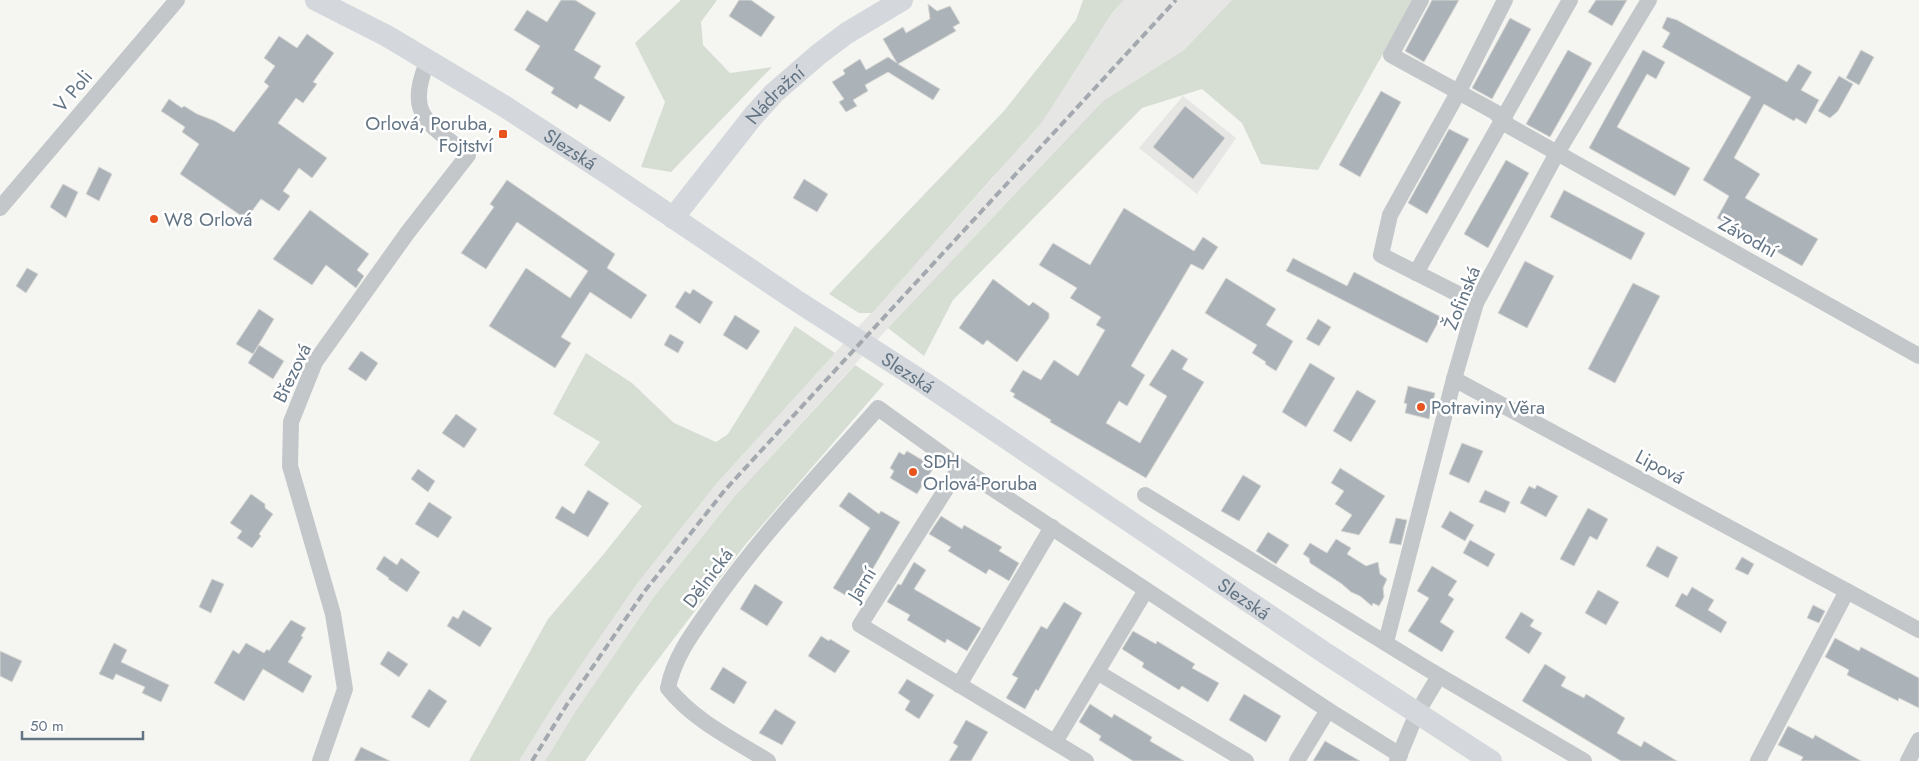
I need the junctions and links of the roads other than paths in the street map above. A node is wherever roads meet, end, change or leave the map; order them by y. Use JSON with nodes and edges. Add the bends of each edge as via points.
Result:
{"nodes":[{"id":1,"x":177,"y":0,"type":"edge"},
{"id":2,"x":316,"y":0,"type":"edge"},
{"id":3,"x":902,"y":0,"type":"edge"},
{"id":4,"x":1421,"y":0,"type":"edge"},
{"id":5,"x":1505,"y":0,"type":"edge"},
{"id":6,"x":1570,"y":0,"type":"edge"},
{"id":7,"x":1649,"y":0,"type":"edge"},
{"id":8,"x":428,"y":60,"type":"junction"},
{"id":9,"x":1459,"y":91,"type":"junction"},
{"id":10,"x":1503,"y":119,"type":"junction"},
{"id":11,"x":1557,"y":153,"type":"junction"},
{"id":12,"x":0,"y":208,"type":"edge"},
{"id":13,"x":673,"y":218,"type":"junction"},
{"id":14,"x":1416,"y":272,"type":"junction"},
{"id":15,"x":1476,"y":304,"type":"junction"},
{"id":16,"x":1919,"y":356,"type":"edge"},
{"id":17,"x":1454,"y":379,"type":"junction"},
{"id":18,"x":960,"y":467,"type":"junction"},
{"id":19,"x":1145,"y":495,"type":"dead end"},
{"id":20,"x":1052,"y":527,"type":"junction"},
{"id":21,"x":1146,"y":590,"type":"junction"},
{"id":22,"x":1847,"y":591,"type":"junction"},
{"id":23,"x":1919,"y":630,"type":"edge"},
{"id":24,"x":1386,"y":642,"type":"junction"},
{"id":25,"x":1097,"y":672,"type":"junction"},
{"id":26,"x":1439,"y":676,"type":"junction"},
{"id":27,"x":959,"y":685,"type":"junction"},
{"id":28,"x":1328,"y":710,"type":"junction"},
{"id":29,"x":1417,"y":713,"type":"junction"},
{"id":30,"x":1919,"y":740,"type":"edge"},
{"id":31,"x":1055,"y":742,"type":"junction"},
{"id":32,"x":1398,"y":758,"type":"edge"},
{"id":33,"x":320,"y":761,"type":"edge"},
{"id":34,"x":768,"y":761,"type":"edge"},
{"id":35,"x":1086,"y":761,"type":"edge"},
{"id":36,"x":1246,"y":761,"type":"edge"},
{"id":37,"x":1297,"y":761,"type":"edge"},
{"id":38,"x":1491,"y":761,"type":"edge"},
{"id":39,"x":1584,"y":761,"type":"edge"},
{"id":40,"x":1758,"y":761,"type":"edge"},
{"id":41,"x":1908,"y":761,"type":"edge"}],
"edges":[{"from":1,"to":12,"type":"street","name":"V Poli"},
{"from":2,"to":8,"type":"street","name":"Slezská"},
{"from":3,"to":13,"type":"street","name":"Nádražní","via":[[847,33],[774,93]]},
{"from":4,"to":9,"type":"street","name":"Závodní","via":[[1391,55]]},
{"from":5,"to":9,"type":"street"},
{"from":6,"to":10,"type":"street"},
{"from":7,"to":11,"type":"street","name":"Žofinská"},
{"from":8,"to":13,"type":"street","name":"Slezská","via":[[504,106]]},
{"from":8,"to":33,"type":"street","name":"Březová","via":[[418,91],[420,109],[431,125],[468,155],[315,362],[291,422],[290,466],[333,614],[345,690]]},
{"from":9,"to":10,"type":"street","name":"Závodní"},
{"from":9,"to":14,"type":"street","via":[[1390,215],[1381,255]]},
{"from":10,"to":11,"type":"street","name":"Závodní","via":[[1509,126]]},
{"from":10,"to":14,"type":"street"},
{"from":11,"to":15,"type":"street","name":"Žofinská"},
{"from":11,"to":16,"type":"street","name":"Závodní"},
{"from":13,"to":29,"type":"street","name":"Slezská"},
{"from":14,"to":15,"type":"street"},
{"from":15,"to":17,"type":"street","name":"Žofinská"},
{"from":17,"to":22,"type":"street","name":"Lipová"},
{"from":17,"to":24,"type":"street","name":"Žofinská"},
{"from":18,"to":20,"type":"street"},
{"from":18,"to":27,"type":"street","name":"Jarní","via":[[860,625]]},
{"from":18,"to":34,"type":"street","name":"Dělnická","via":[[878,408],[768,533],[688,639],[671,670],[668,688],[678,701],[712,726]]},
{"from":19,"to":24,"type":"street","name":"Slezská"},
{"from":20,"to":21,"type":"street"},
{"from":20,"to":27,"type":"street"},
{"from":21,"to":25,"type":"street"},
{"from":21,"to":28,"type":"street"},
{"from":22,"to":23,"type":"street","name":"Lipová"},
{"from":22,"to":40,"type":"street"},
{"from":24,"to":26,"type":"street","name":"Slezská"},
{"from":25,"to":31,"type":"street"},
{"from":25,"to":36,"type":"street"},
{"from":26,"to":29,"type":"street"},
{"from":26,"to":39,"type":"street","name":"Slezská"},
{"from":27,"to":31,"type":"street","name":"Jarní"},
{"from":28,"to":32,"type":"street"},
{"from":28,"to":37,"type":"street"},
{"from":29,"to":32,"type":"street"},
{"from":29,"to":38,"type":"street","name":"Slezská"},
{"from":30,"to":41,"type":"street"},
{"from":31,"to":35,"type":"street","name":"Jarní"}]}
